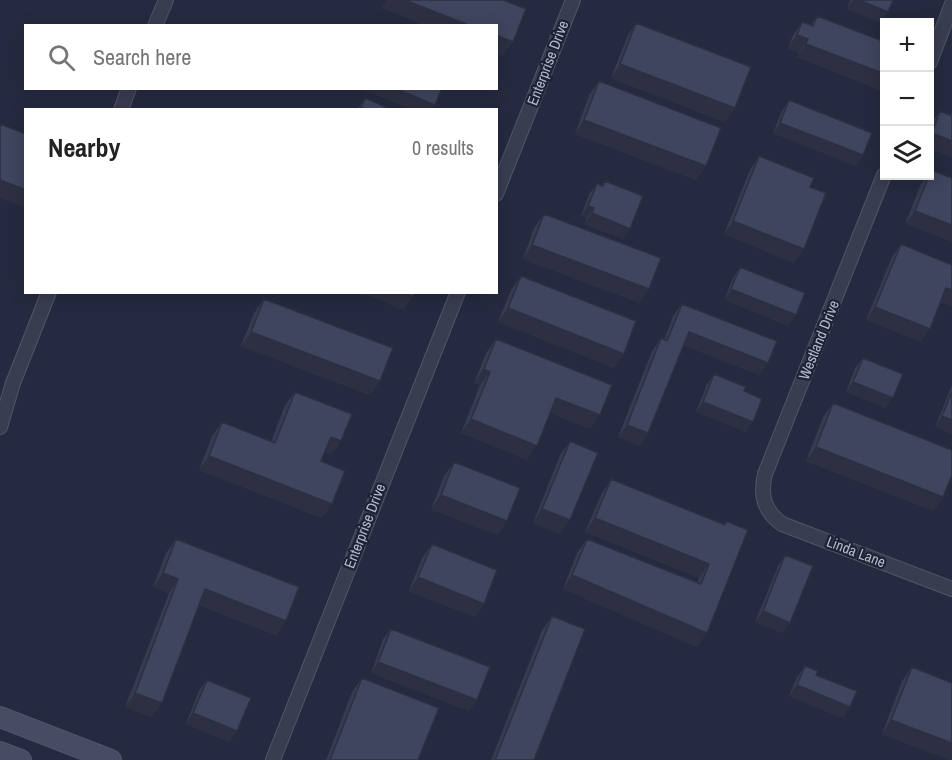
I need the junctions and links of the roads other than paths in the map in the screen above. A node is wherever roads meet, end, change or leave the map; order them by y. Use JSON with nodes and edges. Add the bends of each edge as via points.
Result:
{"nodes":[{"id":1,"x":166,"y":0,"type":"edge"},
{"id":2,"x":573,"y":0,"type":"edge"},
{"id":3,"x":952,"y":4,"type":"edge"},
{"id":4,"x":156,"y":24,"type":"edge"},
{"id":5,"x":934,"y":51,"type":"edge"},
{"id":6,"x":128,"y":90,"type":"edge"},
{"id":7,"x":122,"y":108,"type":"edge"},
{"id":8,"x":883,"y":180,"type":"edge"},
{"id":9,"x":498,"y":189,"type":"edge"},
{"id":10,"x":48,"y":294,"type":"edge"},
{"id":11,"x":457,"y":294,"type":"edge"},
{"id":12,"x":0,"y":427,"type":"edge"},
{"id":13,"x":766,"y":507,"type":"joint"},
{"id":14,"x":952,"y":589,"type":"edge"},
{"id":15,"x":0,"y":717,"type":"edge"},
{"id":16,"x":0,"y":752,"type":"edge"},
{"id":17,"x":21,"y":760,"type":"edge"},
{"id":18,"x":111,"y":760,"type":"edge"},
{"id":19,"x":273,"y":760,"type":"edge"}],
"edges":[{"from":1,"to":4,"type":"street"},
{"from":2,"to":9,"type":"street","name":"Enterprise Drive"},
{"from":3,"to":5,"type":"street"},
{"from":6,"to":7,"type":"street"},
{"from":8,"to":13,"type":"street","name":"Westland Drive","via":[[765,474],[762,496]]},
{"from":10,"to":12,"type":"street"},
{"from":11,"to":19,"type":"street","name":"Enterprise Drive"},
{"from":13,"to":14,"type":"street","name":"Linda Lane","via":[[782,524]]},
{"from":15,"to":18,"type":"main road"},
{"from":16,"to":17,"type":"main road"}]}
